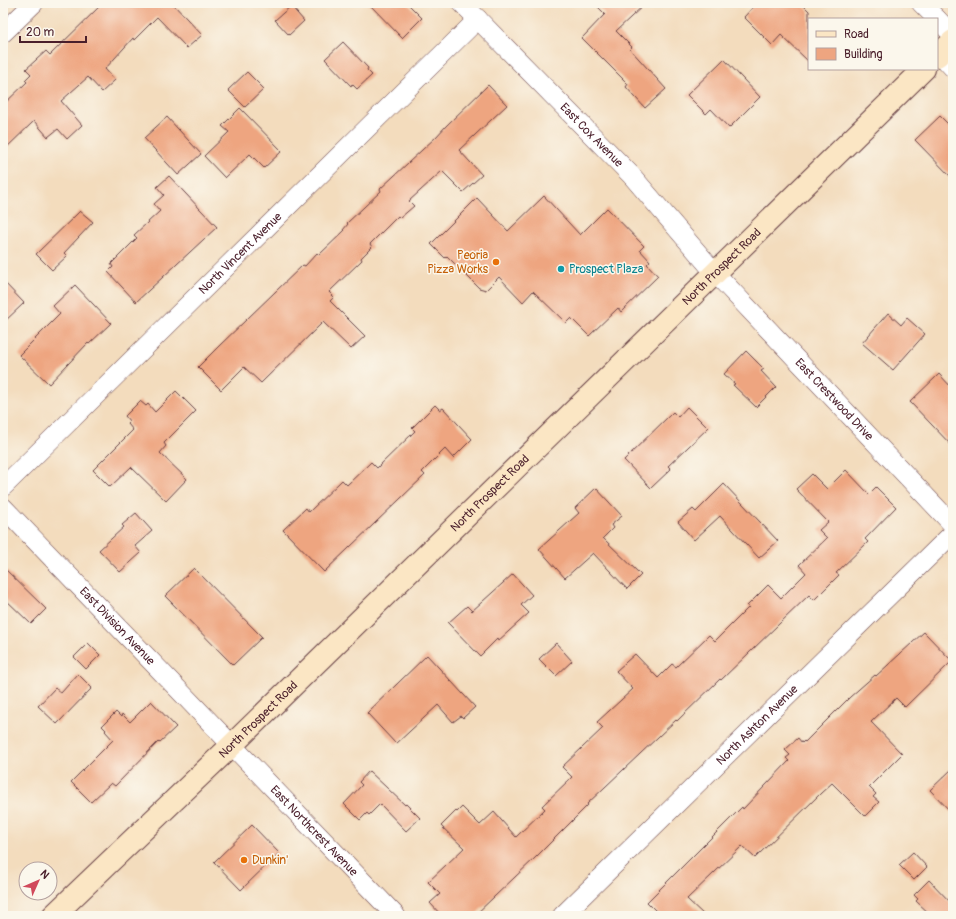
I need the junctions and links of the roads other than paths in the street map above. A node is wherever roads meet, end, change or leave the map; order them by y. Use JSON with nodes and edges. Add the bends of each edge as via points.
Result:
{"nodes":[{"id":1,"x":34,"y":3,"type":"edge"},
{"id":2,"x":462,"y":3,"type":"edge"},
{"id":3,"x":921,"y":3,"type":"edge"},
{"id":4,"x":936,"y":18,"type":"edge"},
{"id":5,"x":478,"y":19,"type":"junction"},
{"id":6,"x":938,"y":20,"type":"edge"},
{"id":7,"x":3,"y":33,"type":"edge"},
{"id":8,"x":953,"y":35,"type":"edge"},
{"id":9,"x":923,"y":70,"type":"edge"},
{"id":10,"x":715,"y":273,"type":"junction"},
{"id":11,"x":3,"y":487,"type":"edge"},
{"id":12,"x":3,"y":507,"type":"edge"},
{"id":13,"x":953,"y":525,"type":"edge"},
{"id":14,"x":953,"y":533,"type":"edge"},
{"id":15,"x":232,"y":745,"type":"junction"},
{"id":16,"x":53,"y":916,"type":"edge"},
{"id":17,"x":396,"y":916,"type":"edge"},
{"id":18,"x":562,"y":916,"type":"edge"}],
"edges":[{"from":1,"to":7,"type":"street"},
{"from":2,"to":5,"type":"street","name":"East Cox Avenue"},
{"from":3,"to":4,"type":"street"},
{"from":5,"to":10,"type":"street","name":"East Cox Avenue","via":[[632,176]]},
{"from":5,"to":11,"type":"street","name":"North Vincent Avenue"},
{"from":6,"to":8,"type":"street"},
{"from":9,"to":10,"type":"main road","name":"North Prospect Road"},
{"from":10,"to":13,"type":"street","name":"East Crestwood Drive"},
{"from":10,"to":15,"type":"main road","name":"North Prospect Road"},
{"from":12,"to":15,"type":"street","name":"East Division Avenue"},
{"from":14,"to":18,"type":"street","name":"North Ashton Avenue"},
{"from":15,"to":16,"type":"main road","name":"North Prospect Road"},
{"from":15,"to":17,"type":"street","name":"East Northcrest Avenue"}]}
